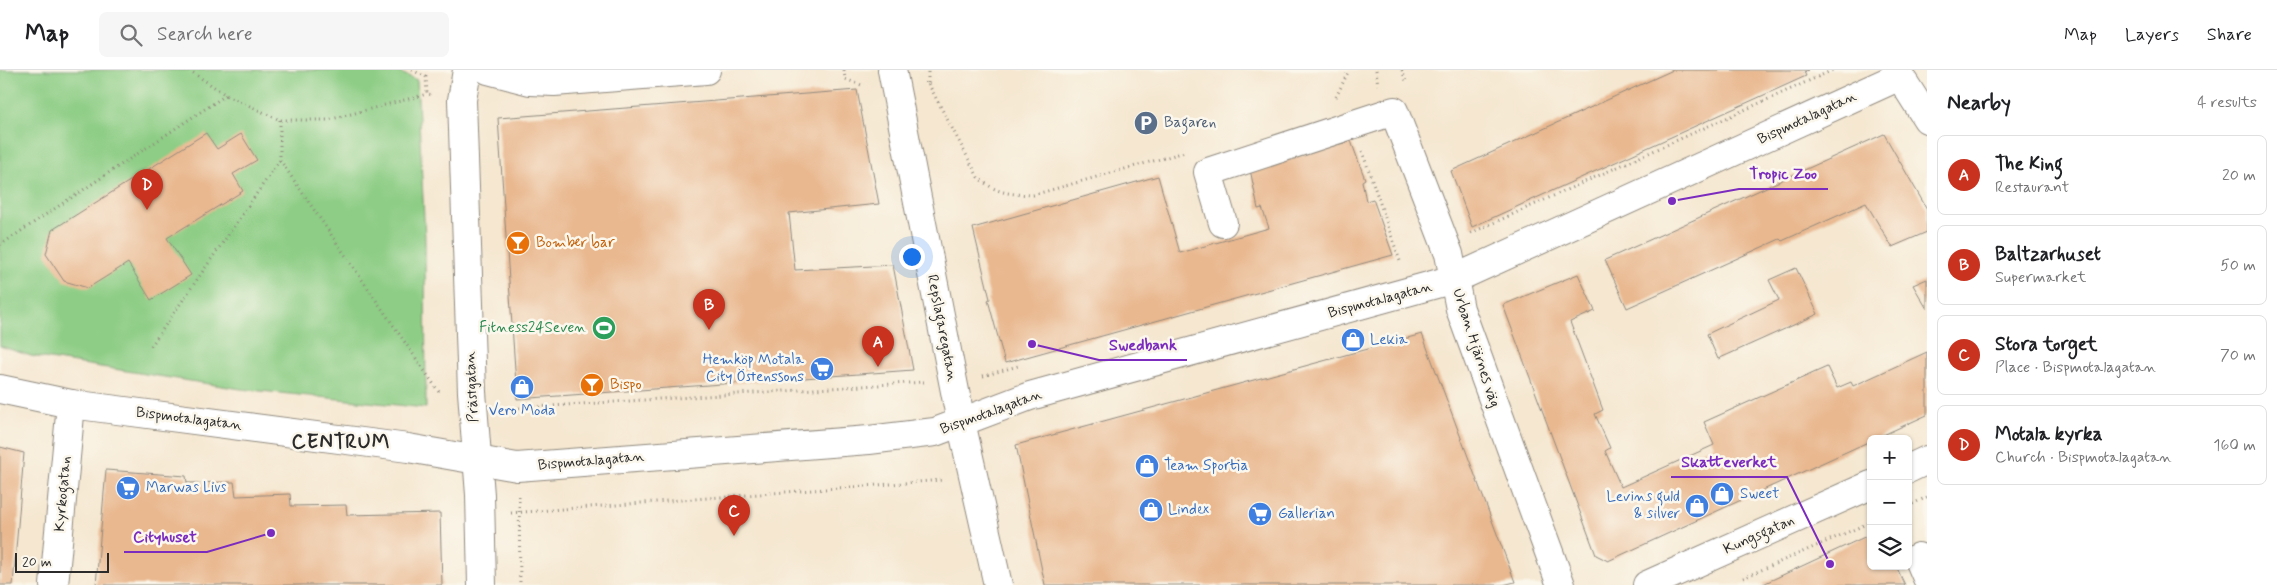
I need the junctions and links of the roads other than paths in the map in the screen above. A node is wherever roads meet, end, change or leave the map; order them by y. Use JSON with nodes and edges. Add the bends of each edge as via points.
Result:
{"nodes":[{"id":1,"x":467,"y":70,"type":"edge"},
{"id":2,"x":488,"y":70,"type":"edge"},
{"id":3,"x":706,"y":70,"type":"edge"},
{"id":4,"x":892,"y":70,"type":"edge"},
{"id":5,"x":1898,"y":73,"type":"edge"},
{"id":6,"x":1927,"y":119,"type":"edge"},
{"id":7,"x":1223,"y":223,"type":"dead end"},
{"id":8,"x":1454,"y":279,"type":"junction"},
{"id":9,"x":0,"y":389,"type":"edge"},
{"id":10,"x":71,"y":404,"type":"junction"},
{"id":11,"x":960,"y":422,"type":"junction"},
{"id":12,"x":477,"y":458,"type":"junction"},
{"id":13,"x":1927,"y":460,"type":"edge"},
{"id":14,"x":1912,"y":467,"type":"edge"},
{"id":15,"x":1867,"y":487,"type":"edge"},
{"id":16,"x":54,"y":585,"type":"edge"},
{"id":17,"x":482,"y":585,"type":"edge"},
{"id":18,"x":998,"y":585,"type":"edge"},
{"id":19,"x":1561,"y":585,"type":"edge"},
{"id":20,"x":1647,"y":585,"type":"edge"}],
"edges":[{"from":1,"to":12,"type":"street","name":"Prästgatan","via":[[462,100]]},
{"from":2,"to":3,"type":"street","via":[[530,81],[554,82]]},
{"from":4,"to":11,"type":"street","name":"Repslagaregatan"},
{"from":5,"to":6,"type":"street"},
{"from":5,"to":8,"type":"street","name":"Bispmotalagatan"},
{"from":7,"to":8,"type":"street","name":"Urban Hjärnes väg","via":[[1208,172],[1353,125],[1402,100]]},
{"from":8,"to":11,"type":"street","name":"Bispmotalagatan","via":[[1030,396]]},
{"from":8,"to":19,"type":"street","name":"Urban Hjärnes väg","via":[[1460,309]]},
{"from":9,"to":10,"type":"street","name":"Bispmotalagatan"},
{"from":10,"to":12,"type":"street","name":"Bispmotalagatan"},
{"from":10,"to":16,"type":"street","name":"Kyrkogatan"},
{"from":11,"to":12,"type":"street","name":"Bispmotalagatan","via":[[935,432],[869,440],[517,467]]},
{"from":11,"to":18,"type":"street","name":"Repslagaregatan"},
{"from":12,"to":17,"type":"street","name":"Prästgatan"},
{"from":13,"to":14,"type":"street"},
{"from":15,"to":20,"type":"street","name":"Kungsgatan"}]}
